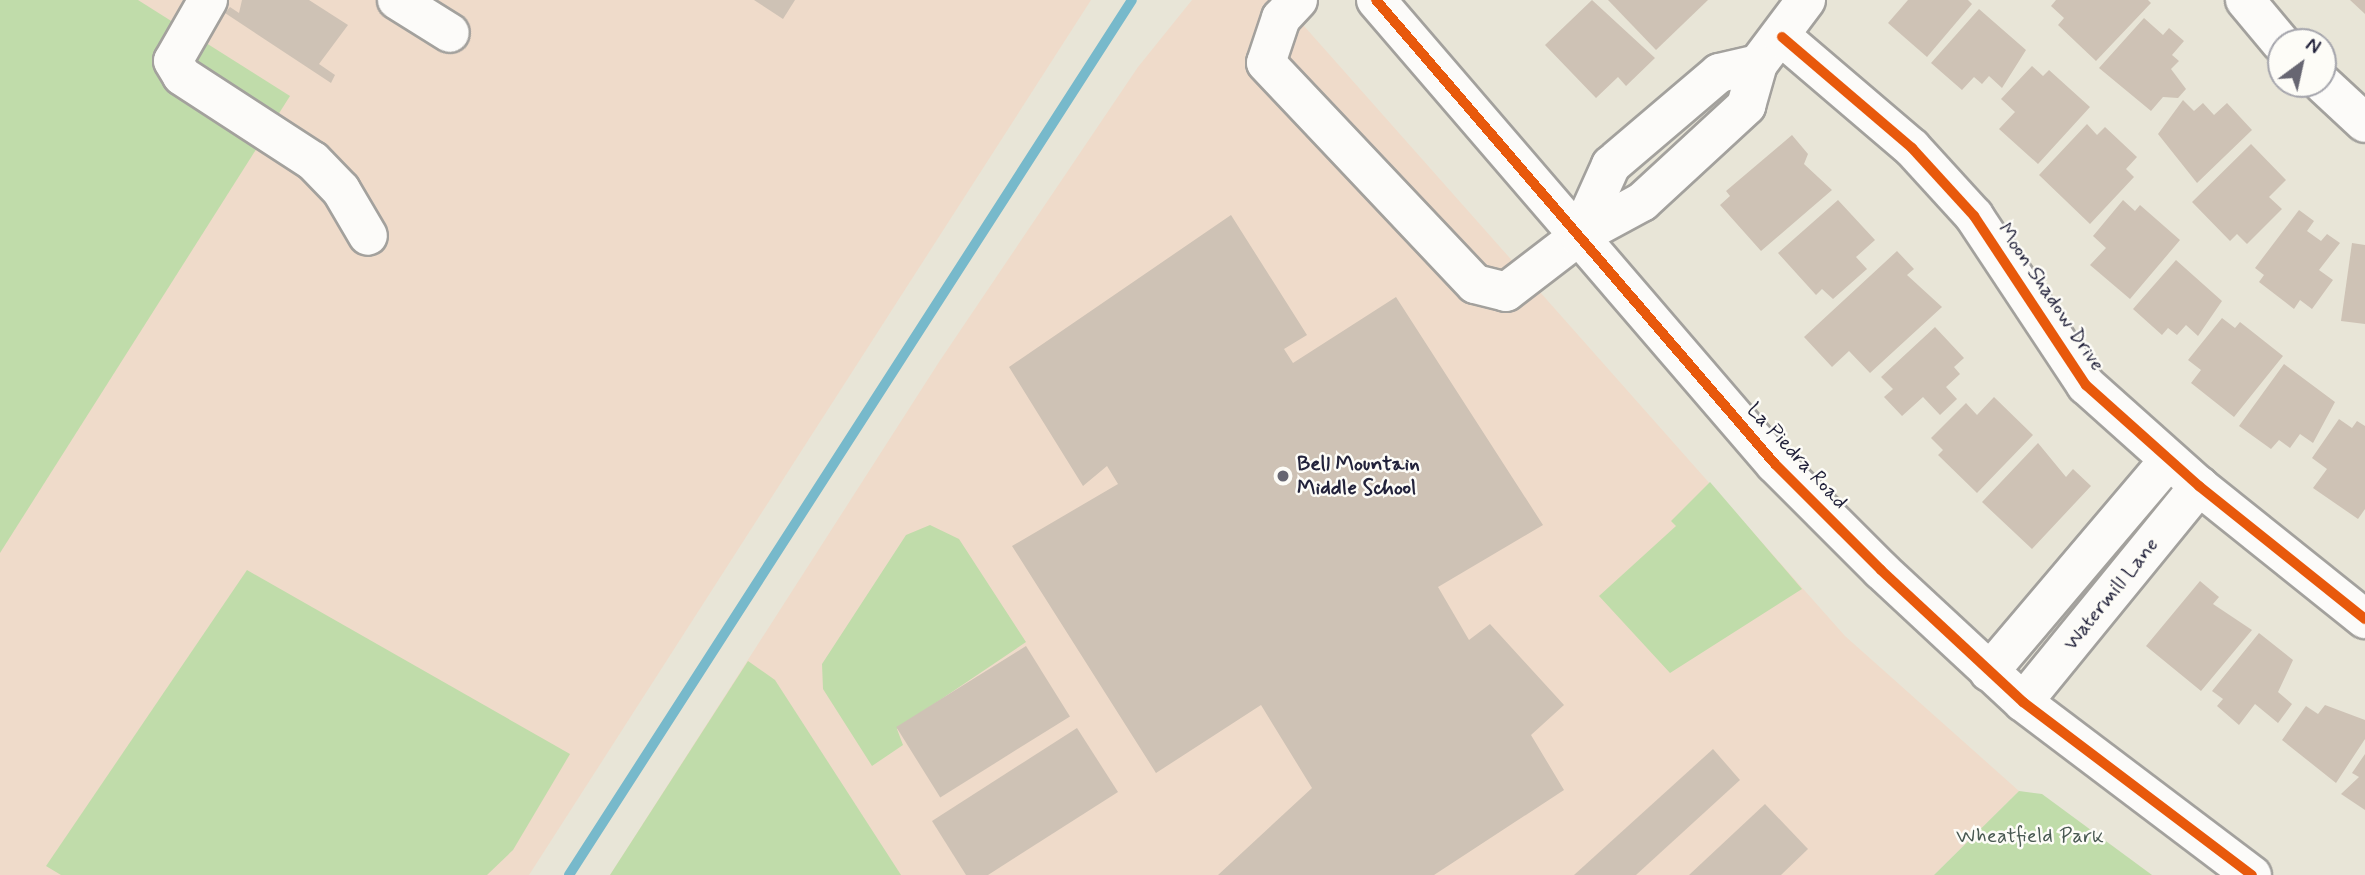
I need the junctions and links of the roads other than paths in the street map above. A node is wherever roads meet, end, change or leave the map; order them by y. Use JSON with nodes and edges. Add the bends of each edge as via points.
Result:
{"nodes":[{"id":1,"x":208,"y":0,"type":"edge"},
{"id":2,"x":397,"y":0,"type":"edge"},
{"id":3,"x":1298,"y":0,"type":"edge"},
{"id":4,"x":1376,"y":0,"type":"edge"},
{"id":5,"x":1806,"y":0,"type":"edge"},
{"id":6,"x":2245,"y":0,"type":"edge"},
{"id":7,"x":2268,"y":28,"type":"edge"},
{"id":8,"x":450,"y":33,"type":"dead end"},
{"id":9,"x":1770,"y":51,"type":"junction"},
{"id":10,"x":2337,"y":97,"type":"edge"},
{"id":11,"x":2365,"y":123,"type":"edge"},
{"id":12,"x":368,"y":236,"type":"dead end"},
{"id":13,"x":1579,"y":236,"type":"junction"},
{"id":14,"x":2169,"y":460,"type":"junction"},
{"id":15,"x":2199,"y":486,"type":"junction"},
{"id":16,"x":2365,"y":619,"type":"edge"},
{"id":17,"x":1989,"y":672,"type":"junction"},
{"id":18,"x":2023,"y":702,"type":"junction"},
{"id":19,"x":2252,"y":875,"type":"edge"}],
"edges":[{"from":1,"to":12,"type":"street","via":[[173,61],[182,76],[313,161],[341,190]]},
{"from":2,"to":8,"type":"street"},
{"from":3,"to":13,"type":"street","via":[[1281,18],[1266,63],[1475,284],[1506,292]]},
{"from":4,"to":13,"type":"street","name":"La Piedra Road"},
{"from":5,"to":9,"type":"street"},
{"from":6,"to":7,"type":"street"},
{"from":9,"to":13,"type":"street","via":[[1746,106],[1642,202]]},
{"from":9,"to":14,"type":"street","name":"Moon Shadow Drive","via":[[1930,167],[1974,216],[2086,385]]},
{"from":10,"to":11,"type":"street"},
{"from":13,"to":17,"type":"street","name":"La Piedra Road","via":[[1775,464]]},
{"from":14,"to":15,"type":"street","name":"Moon Shadow Drive"},
{"from":14,"to":17,"type":"street","name":"Watermill Lane"},
{"from":15,"to":16,"type":"street","name":"Moon Shadow Drive"},
{"from":15,"to":18,"type":"street","name":"Watermill Lane"},
{"from":17,"to":18,"type":"street","name":"La Piedra Road"},
{"from":18,"to":19,"type":"street","name":"La Piedra Road"}]}
